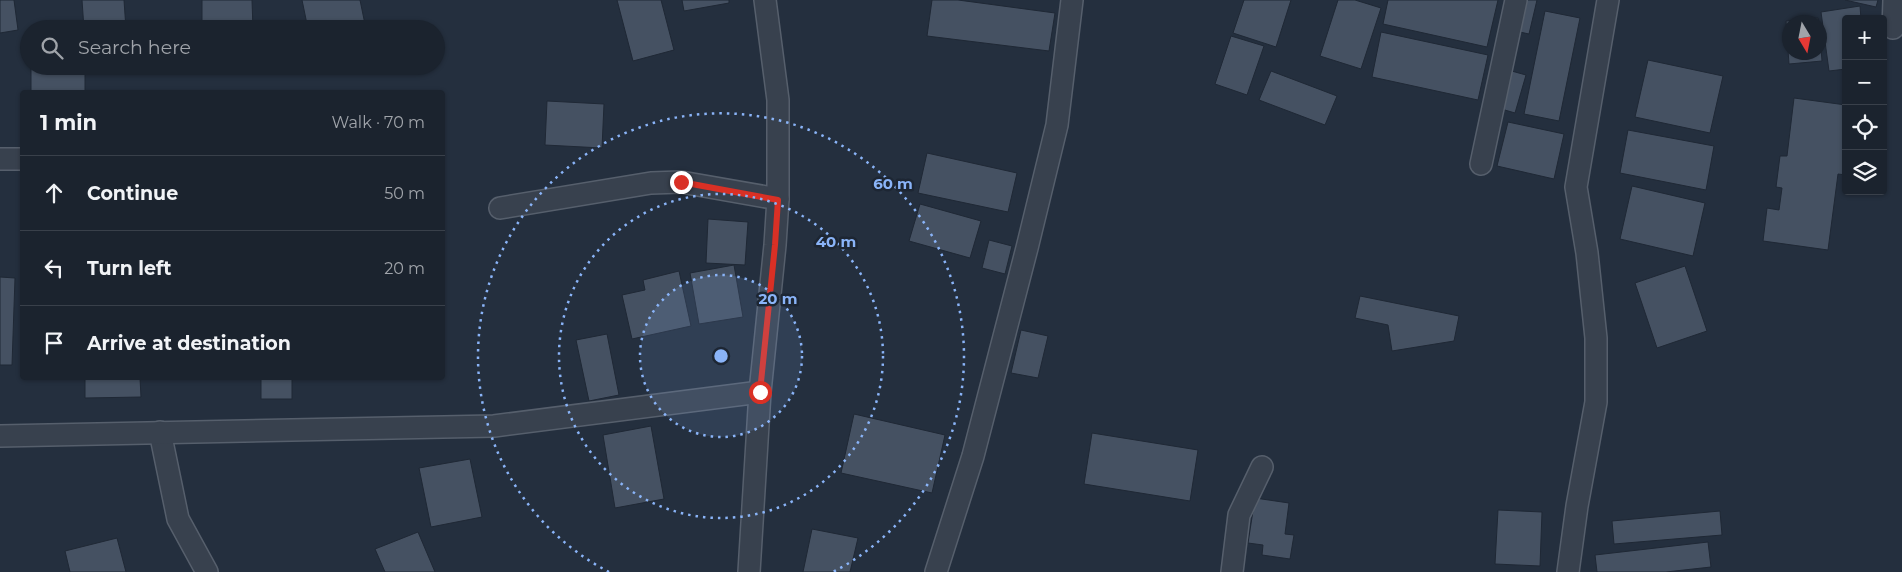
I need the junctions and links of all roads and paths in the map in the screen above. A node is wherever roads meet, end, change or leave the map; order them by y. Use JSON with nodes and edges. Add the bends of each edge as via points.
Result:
{"nodes":[{"id":1,"x":765,"y":0,"type":"edge"},
{"id":2,"x":1072,"y":0,"type":"edge"},
{"id":3,"x":1516,"y":0,"type":"edge"},
{"id":4,"x":1608,"y":0,"type":"edge"},
{"id":5,"x":1894,"y":0,"type":"edge"},
{"id":6,"x":1894,"y":28,"type":"dead end"},
{"id":7,"x":0,"y":159,"type":"edge"},
{"id":8,"x":20,"y":159,"type":"edge"},
{"id":9,"x":1481,"y":164,"type":"dead end"},
{"id":10,"x":778,"y":200,"type":"junction"},
{"id":11,"x":500,"y":208,"type":"dead end"},
{"id":12,"x":760,"y":392,"type":"junction"},
{"id":13,"x":160,"y":432,"type":"junction"},
{"id":14,"x":0,"y":436,"type":"edge"},
{"id":15,"x":1262,"y":467,"type":"dead end"},
{"id":16,"x":207,"y":572,"type":"edge"},
{"id":17,"x":749,"y":572,"type":"edge"},
{"id":18,"x":936,"y":572,"type":"edge"},
{"id":19,"x":1232,"y":572,"type":"edge"},
{"id":20,"x":1568,"y":572,"type":"edge"}],
"edges":[{"from":1,"to":10,"type":"street","via":[[778,100]]},
{"from":2,"to":18,"type":"street","via":[[1055,134],[973,456]]},
{"from":3,"to":9,"type":"street"},
{"from":4,"to":20,"type":"street","via":[[1576,187],[1596,338],[1596,402]]},
{"from":5,"to":6,"type":"street"},
{"from":7,"to":8,"type":"street"},
{"from":10,"to":11,"type":"street","via":[[681,182],[651,183]]},
{"from":10,"to":12,"type":"street"},
{"from":12,"to":13,"type":"street","via":[[494,426]]},
{"from":12,"to":17,"type":"street"},
{"from":13,"to":14,"type":"street"},
{"from":13,"to":16,"type":"street","via":[[178,519]]},
{"from":15,"to":19,"type":"street","via":[[1239,515]]}]}
